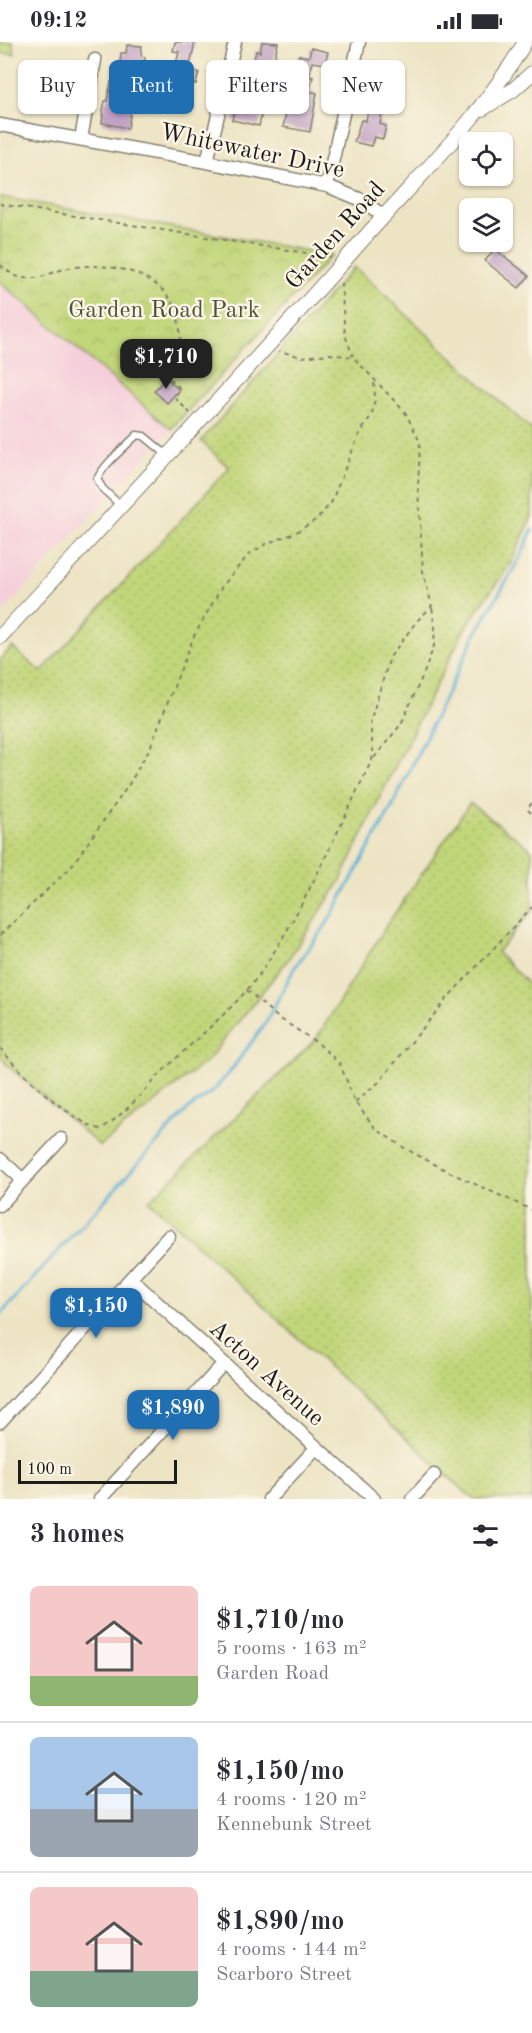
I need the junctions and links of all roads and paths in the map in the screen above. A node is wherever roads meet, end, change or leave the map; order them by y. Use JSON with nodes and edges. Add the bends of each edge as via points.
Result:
{"nodes":[{"id":1,"x":235,"y":42,"type":"edge"},
{"id":2,"x":359,"y":42,"type":"edge"},
{"id":3,"x":525,"y":42,"type":"edge"},
{"id":4,"x":532,"y":73,"type":"edge"},
{"id":5,"x":478,"y":111,"type":"junction"},
{"id":6,"x":85,"y":114,"type":"edge"},
{"id":7,"x":0,"y":125,"type":"edge"},
{"id":8,"x":81,"y":139,"type":"junction"},
{"id":9,"x":207,"y":162,"type":"junction"},
{"id":10,"x":327,"y":186,"type":"junction"},
{"id":11,"x":0,"y":204,"type":"edge"},
{"id":12,"x":383,"y":216,"type":"junction"},
{"id":13,"x":343,"y":262,"type":"junction"},
{"id":14,"x":0,"y":265,"type":"edge"},
{"id":15,"x":269,"y":346,"type":"junction"},
{"id":16,"x":353,"y":357,"type":"junction"},
{"id":17,"x":374,"y":381,"type":"junction"},
{"id":18,"x":199,"y":421,"type":"junction"},
{"id":19,"x":167,"y":456,"type":"junction"},
{"id":20,"x":121,"y":506,"type":"junction"},
{"id":21,"x":432,"y":606,"type":"junction"},
{"id":22,"x":0,"y":638,"type":"edge"},
{"id":23,"x":372,"y":760,"type":"junction"},
{"id":24,"x":532,"y":803,"type":"edge"},
{"id":25,"x":532,"y":814,"type":"edge"},
{"id":26,"x":532,"y":907,"type":"edge"},
{"id":27,"x":0,"y":935,"type":"edge"},
{"id":28,"x":247,"y":990,"type":"junction"},
{"id":29,"x":0,"y":1048,"type":"edge"},
{"id":30,"x":355,"y":1102,"type":"junction"},
{"id":31,"x":61,"y":1139,"type":"dead end"},
{"id":32,"x":0,"y":1159,"type":"edge"},
{"id":33,"x":23,"y":1180,"type":"junction"},
{"id":34,"x":0,"y":1205,"type":"edge"},
{"id":35,"x":532,"y":1210,"type":"edge"},
{"id":36,"x":169,"y":1236,"type":"dead end"},
{"id":37,"x":130,"y":1279,"type":"junction"},
{"id":38,"x":224,"y":1363,"type":"junction"},
{"id":39,"x":0,"y":1422,"type":"edge"},
{"id":40,"x":316,"y":1448,"type":"junction"},
{"id":41,"x":434,"y":1475,"type":"dead end"},
{"id":42,"x":100,"y":1499,"type":"edge"},
{"id":43,"x":269,"y":1499,"type":"edge"},
{"id":44,"x":374,"y":1499,"type":"edge"},
{"id":45,"x":412,"y":1499,"type":"edge"}],
"edges":[{"from":1,"to":9,"type":"street"},
{"from":2,"to":10,"type":"street"},
{"from":3,"to":5,"type":"street","name":"Garden Road"},
{"from":4,"to":5,"type":"street"},
{"from":5,"to":12,"type":"street","name":"Garden Road"},
{"from":6,"to":8,"type":"street"},
{"from":7,"to":8,"type":"street","name":"Whitewater Drive"},
{"from":8,"to":9,"type":"street","name":"Whitewater Drive"},
{"from":9,"to":10,"type":"street","name":"Whitewater Drive"},
{"from":10,"to":12,"type":"street","name":"Whitewater Drive","via":[[362,200]]},
{"from":11,"to":13,"type":"path"},
{"from":12,"to":13,"type":"street","name":"Garden Road"},
{"from":13,"to":15,"type":"street","name":"Garden Road"},
{"from":13,"to":16,"type":"path","via":[[345,335]]},
{"from":14,"to":18,"type":"path","via":[[21,278],[41,278],[70,268],[114,268],[153,282],[170,298],[180,330],[181,349],[168,377],[181,389],[174,397]]},
{"from":15,"to":16,"type":"path","via":[[302,357]]},
{"from":15,"to":18,"type":"street","name":"Garden Road"},
{"from":16,"to":17,"type":"path"},
{"from":17,"to":21,"type":"path","via":[[405,412],[420,442],[418,489],[423,572]]},
{"from":17,"to":27,"type":"path","via":[[372,414],[358,437],[331,503],[317,519],[295,533],[249,554],[221,588],[193,638],[150,748],[128,786],[70,868]]},
{"from":18,"to":19,"type":"street","name":"Garden Road"},
{"from":19,"to":20,"type":"street","name":"Garden Road"},
{"from":19,"to":20,"type":"lane","via":[[144,436],[137,435],[114,457],[97,479]]},
{"from":20,"to":22,"type":"street","name":"Garden Road"},
{"from":21,"to":23,"type":"path","via":[[434,646],[427,664],[401,724]]},
{"from":21,"to":23,"type":"path","via":[[390,657],[370,722]]},
{"from":23,"to":28,"type":"path","via":[[299,906]]},
{"from":24,"to":25,"type":"path","via":[[527,809]]},
{"from":26,"to":30,"type":"path","via":[[450,995],[379,1082]]},
{"from":28,"to":29,"type":"path","via":[[118,1119],[101,1129],[65,1109],[15,1067]]},
{"from":28,"to":30,"type":"path","via":[[340,1064]]},
{"from":30,"to":35,"type":"path","via":[[376,1128],[406,1149]]},
{"from":31,"to":33,"type":"street"},
{"from":32,"to":33,"type":"street"},
{"from":33,"to":34,"type":"street"},
{"from":36,"to":37,"type":"street"},
{"from":37,"to":38,"type":"street","name":"Acton Avenue"},
{"from":37,"to":39,"type":"street"},
{"from":38,"to":40,"type":"street","name":"Acton Avenue"},
{"from":38,"to":42,"type":"street"},
{"from":40,"to":43,"type":"street"},
{"from":40,"to":44,"type":"street","name":"Acton Avenue"},
{"from":41,"to":45,"type":"street"}]}
